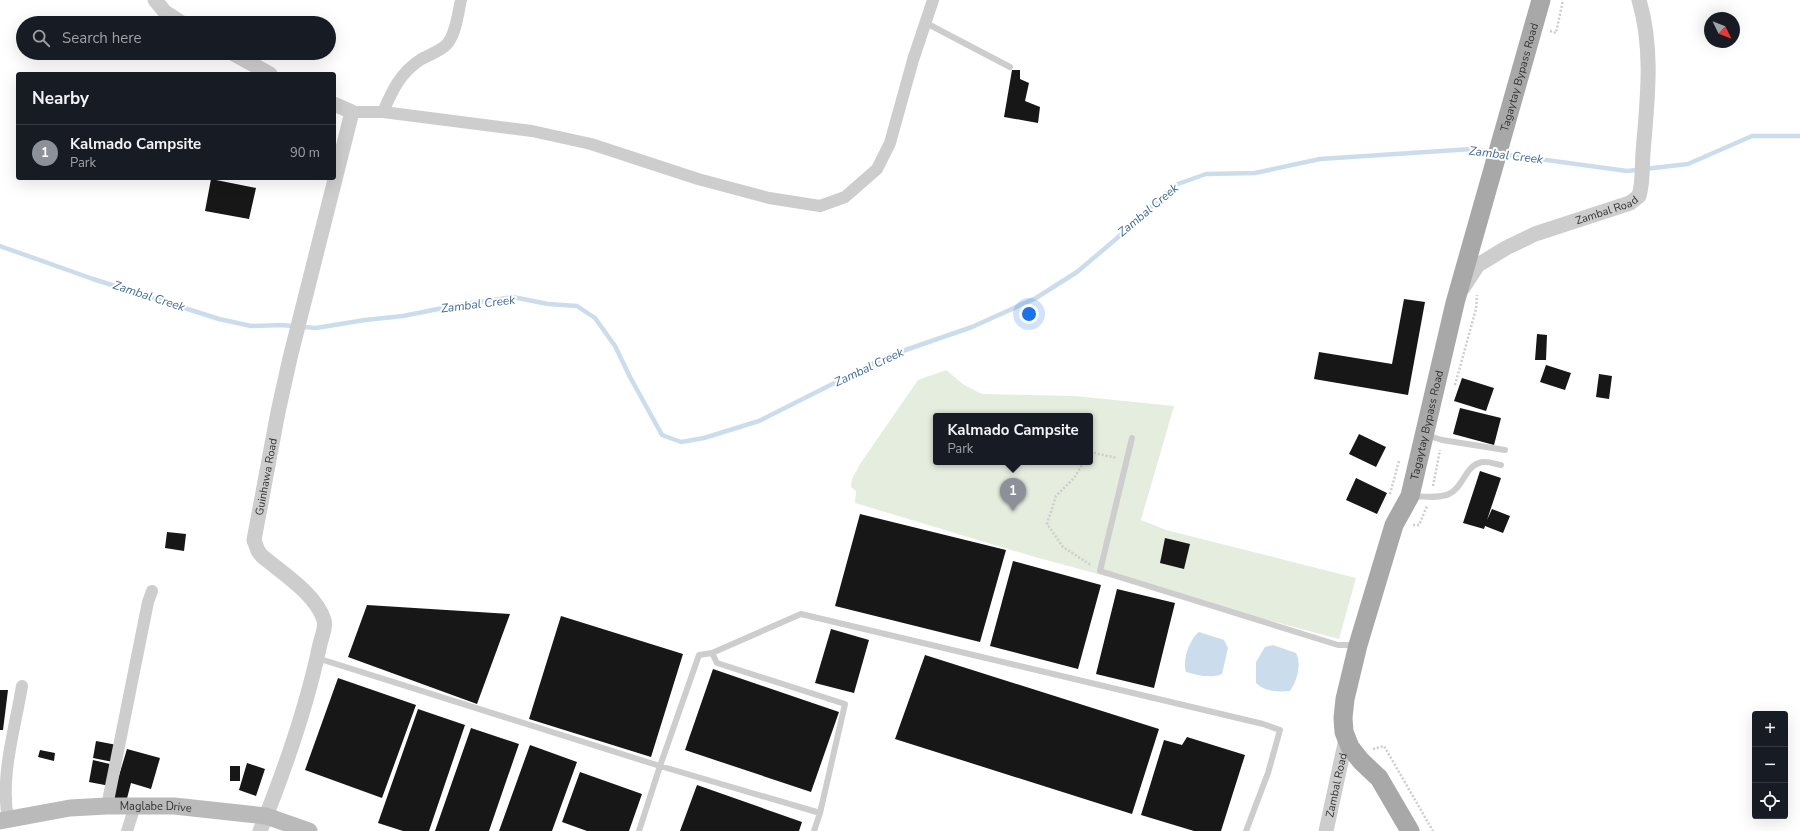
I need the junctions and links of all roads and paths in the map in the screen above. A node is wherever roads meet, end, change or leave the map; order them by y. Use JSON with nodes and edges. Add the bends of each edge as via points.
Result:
{"nodes":[{"id":1,"x":155,"y":0,"type":"edge"},
{"id":2,"x":461,"y":0,"type":"edge"},
{"id":3,"x":934,"y":0,"type":"edge"},
{"id":4,"x":1541,"y":0,"type":"edge"},
{"id":5,"x":1640,"y":0,"type":"edge"},
{"id":6,"x":171,"y":16,"type":"edge"},
{"id":7,"x":926,"y":23,"type":"junction"},
{"id":8,"x":242,"y":60,"type":"edge"},
{"id":9,"x":1010,"y":67,"type":"dead end"},
{"id":10,"x":260,"y":72,"type":"edge"},
{"id":11,"x":336,"y":105,"type":"edge"},
{"id":12,"x":352,"y":112,"type":"junction"},
{"id":13,"x":383,"y":112,"type":"junction"},
{"id":14,"x":336,"y":177,"type":"edge"},
{"id":15,"x":335,"y":180,"type":"edge"},
{"id":16,"x":1455,"y":303,"type":"junction"},
{"id":17,"x":1424,"y":434,"type":"junction"},
{"id":18,"x":1132,"y":438,"type":"dead end"},
{"id":19,"x":1505,"y":450,"type":"dead end"},
{"id":20,"x":1093,"y":453,"type":"edge"},
{"id":21,"x":1126,"y":460,"type":"junction"},
{"id":22,"x":1082,"y":465,"type":"edge"},
{"id":23,"x":1501,"y":465,"type":"dead end"},
{"id":24,"x":1410,"y":496,"type":"junction"},
{"id":25,"x":1100,"y":571,"type":"junction"},
{"id":26,"x":152,"y":591,"type":"dead end"},
{"id":27,"x":1358,"y":645,"type":"junction"},
{"id":28,"x":712,"y":653,"type":"junction"},
{"id":29,"x":317,"y":658,"type":"junction"},
{"id":30,"x":22,"y":686,"type":"dead end"},
{"id":31,"x":1346,"y":739,"type":"junction"},
{"id":32,"x":660,"y":766,"type":"junction"},
{"id":33,"x":3,"y":779,"type":"edge"},
{"id":34,"x":107,"y":806,"type":"junction"},
{"id":35,"x":135,"y":806,"type":"junction"},
{"id":36,"x":820,"y":813,"type":"junction"},
{"id":37,"x":4,"y":820,"type":"edge"},
{"id":38,"x":263,"y":824,"type":"edge"},
{"id":39,"x":127,"y":831,"type":"edge"},
{"id":40,"x":309,"y":831,"type":"edge"},
{"id":41,"x":641,"y":831,"type":"edge"},
{"id":42,"x":814,"y":831,"type":"edge"},
{"id":43,"x":1246,"y":831,"type":"edge"},
{"id":44,"x":1326,"y":831,"type":"edge"},
{"id":45,"x":1410,"y":831,"type":"edge"}],
"edges":[{"from":1,"to":6,"type":"street"},
{"from":2,"to":13,"type":"street","via":[[455,28],[447,44],[412,65],[395,85]]},
{"from":3,"to":7,"type":"street"},
{"from":4,"to":16,"type":"main road","name":"Tagaytay Bypass Road"},
{"from":5,"to":16,"type":"street","name":"Zambal Road","via":[[1648,51],[1640,194],[1633,202],[1535,234],[1487,259],[1478,265],[1466,281]]},
{"from":7,"to":9,"type":"lane"},
{"from":7,"to":13,"type":"street","via":[[890,143],[877,168],[845,197],[820,206],[769,198],[698,179],[584,142],[532,131]]},
{"from":8,"to":10,"type":"street"},
{"from":11,"to":12,"type":"street"},
{"from":12,"to":13,"type":"street"},
{"from":12,"to":14,"type":"street","name":"Guinhawa Road"},
{"from":15,"to":29,"type":"street","name":"Guinhawa Road","via":[[290,358],[254,540],[262,556],[317,605],[325,622]]},
{"from":16,"to":17,"type":"main road","name":"Tagaytay Bypass Road"},
{"from":17,"to":19,"type":"lane","via":[[1442,440]]},
{"from":17,"to":24,"type":"main road","name":"Tagaytay Bypass Road"},
{"from":18,"to":21,"type":"lane"},
{"from":20,"to":21,"type":"path"},
{"from":21,"to":25,"type":"lane"},
{"from":22,"to":25,"type":"path","via":[[1074,478],[1056,496],[1047,524],[1063,547]]},
{"from":23,"to":24,"type":"lane","via":[[1478,463],[1458,488],[1448,494],[1431,497]]},
{"from":24,"to":27,"type":"main road","name":"Tagaytay Bypass Road","via":[[1394,525]]},
{"from":25,"to":27,"type":"lane","via":[[1338,644]]},
{"from":26,"to":34,"type":"street"},
{"from":27,"to":31,"type":"main road","name":"Tagaytay Bypass Road","via":[[1343,711]]},
{"from":28,"to":32,"type":"lane","via":[[699,656]]},
{"from":28,"to":36,"type":"lane","via":[[717,663],[845,704]]},
{"from":28,"to":43,"type":"lane","via":[[801,614],[1263,724],[1280,730],[1268,773]]},
{"from":29,"to":32,"type":"lane"},
{"from":29,"to":38,"type":"street","name":"Guinhawa Road","via":[[293,741]]},
{"from":30,"to":33,"type":"street"},
{"from":31,"to":44,"type":"street","name":"Zambal Road"},
{"from":31,"to":45,"type":"main road","name":"Tagaytay Bypass Road","via":[[1361,762],[1379,778]]},
{"from":32,"to":36,"type":"lane"},
{"from":32,"to":41,"type":"lane"},
{"from":33,"to":37,"type":"street"},
{"from":34,"to":35,"type":"main road","name":"Maglabe Drive"},
{"from":34,"to":37,"type":"main road","name":"Maglabe Drive","via":[[70,808]]},
{"from":35,"to":38,"type":"main road","name":"Maglabe Drive","via":[[174,806]]},
{"from":35,"to":39,"type":"street"},
{"from":36,"to":42,"type":"lane"},
{"from":38,"to":40,"type":"main road","name":"Maglabe Drive"}]}
